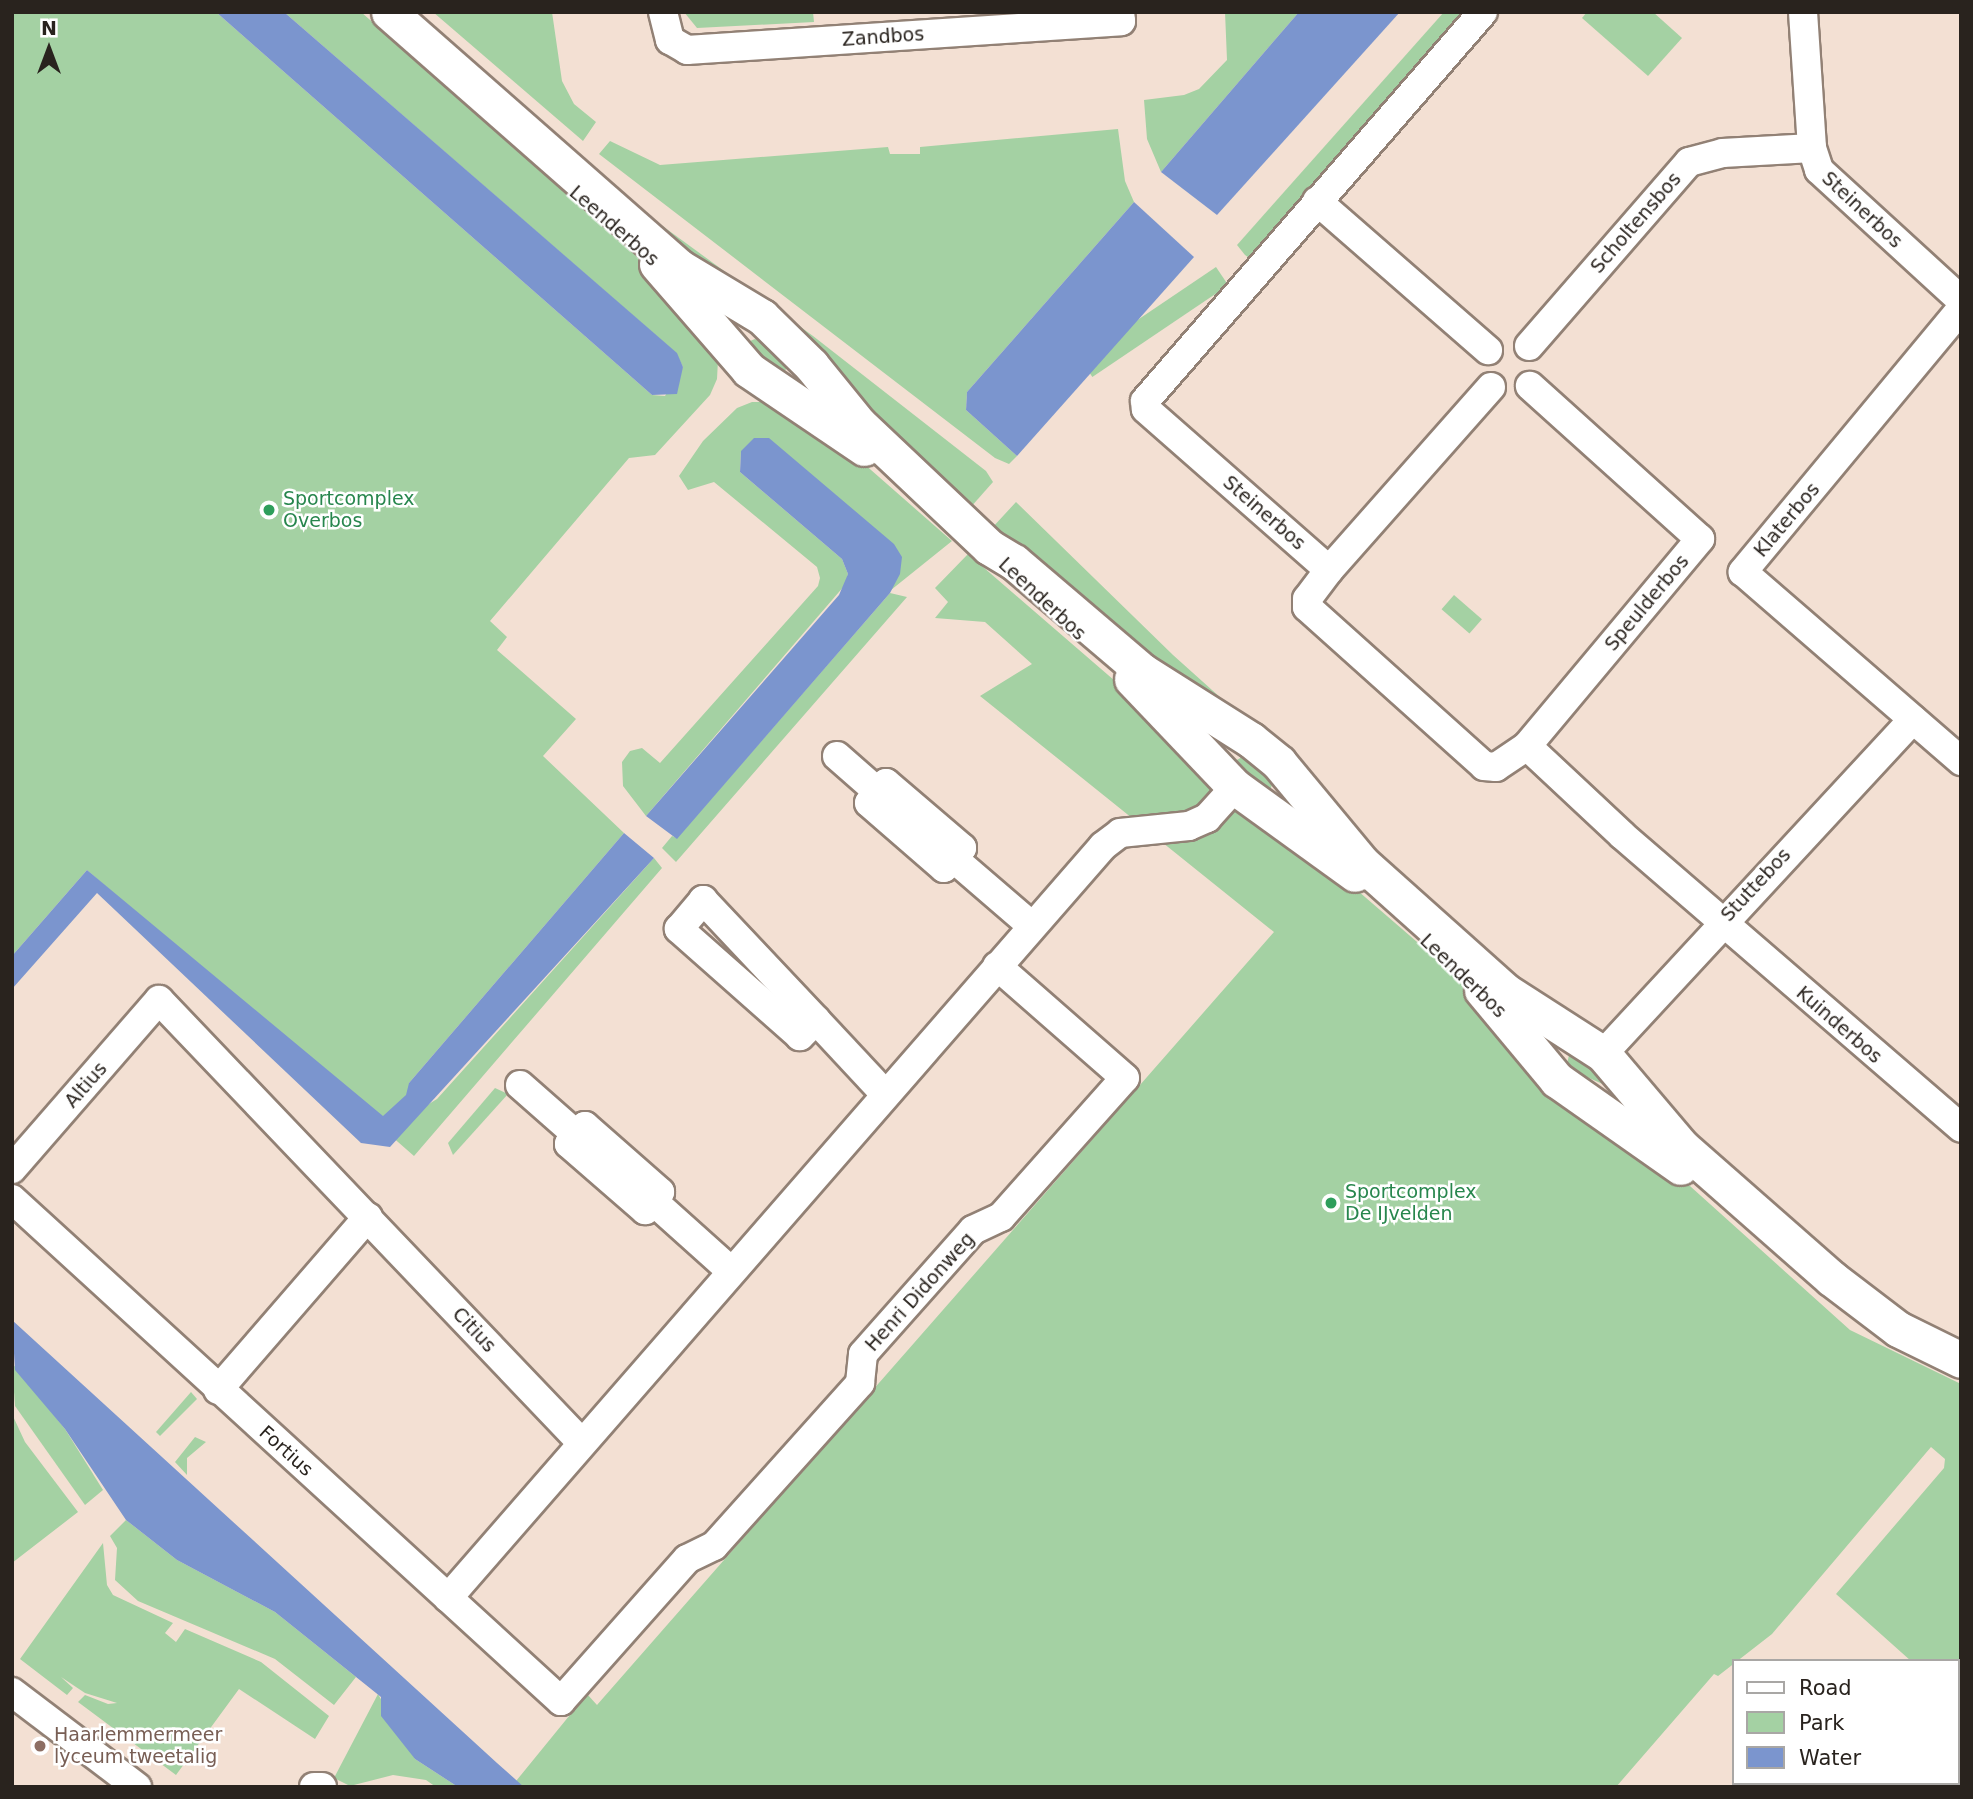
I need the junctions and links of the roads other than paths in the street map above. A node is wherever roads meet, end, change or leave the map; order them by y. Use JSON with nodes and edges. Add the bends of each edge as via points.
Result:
{"nodes":[{"id":1,"x":370,"y":12,"type":"edge"},
{"id":2,"x":389,"y":12,"type":"edge"},
{"id":3,"x":663,"y":12,"type":"edge"},
{"id":4,"x":1120,"y":12,"type":"edge"},
{"id":5,"x":1483,"y":12,"type":"edge"},
{"id":6,"x":1803,"y":12,"type":"edge"},
{"id":7,"x":1812,"y":148,"type":"junction"},
{"id":8,"x":1317,"y":201,"type":"junction"},
{"id":9,"x":1961,"y":300,"type":"edge"},
{"id":10,"x":1961,"y":309,"type":"edge"},
{"id":11,"x":762,"y":317,"type":"junction"},
{"id":12,"x":727,"y":346,"type":"junction"},
{"id":13,"x":1529,"y":346,"type":"junction"},
{"id":14,"x":1488,"y":350,"type":"junction"},
{"id":15,"x":811,"y":365,"type":"junction"},
{"id":16,"x":1530,"y":386,"type":"junction"},
{"id":17,"x":1490,"y":387,"type":"junction"},
{"id":18,"x":782,"y":395,"type":"junction"},
{"id":19,"x":953,"y":516,"type":"junction"},
{"id":20,"x":989,"y":547,"type":"junction"},
{"id":21,"x":1329,"y":570,"type":"junction"},
{"id":22,"x":1913,"y":719,"type":"junction"},
{"id":23,"x":1251,"y":740,"type":"junction"},
{"id":24,"x":1527,"y":746,"type":"junction"},
{"id":25,"x":838,"y":756,"type":"dead end"},
{"id":26,"x":1961,"y":761,"type":"edge"},
{"id":27,"x":1223,"y":775,"type":"junction"},
{"id":28,"x":1298,"y":783,"type":"junction"},
{"id":29,"x":1270,"y":815,"type":"junction"},
{"id":30,"x":1722,"y":921,"type":"junction"},
{"id":31,"x":1032,"y":926,"type":"junction"},
{"id":32,"x":997,"y":966,"type":"junction"},
{"id":33,"x":159,"y":1000,"type":"joint"},
{"id":34,"x":816,"y":1020,"type":"junction"},
{"id":35,"x":1563,"y":1027,"type":"junction"},
{"id":36,"x":1603,"y":1054,"type":"junction"},
{"id":37,"x":1542,"y":1062,"type":"junction"},
{"id":38,"x":1628,"y":1080,"type":"junction"},
{"id":39,"x":520,"y":1086,"type":"dead end"},
{"id":40,"x":885,"y":1094,"type":"junction"},
{"id":41,"x":1592,"y":1107,"type":"junction"},
{"id":42,"x":1960,"y":1126,"type":"edge"},
{"id":43,"x":12,"y":1169,"type":"edge"},
{"id":44,"x":12,"y":1199,"type":"edge"},
{"id":45,"x":368,"y":1217,"type":"junction"},
{"id":46,"x":730,"y":1270,"type":"junction"},
{"id":47,"x":1961,"y":1360,"type":"edge"},
{"id":48,"x":1961,"y":1374,"type":"edge"},
{"id":49,"x":218,"y":1390,"type":"junction"},
{"id":50,"x":580,"y":1441,"type":"junction"},
{"id":51,"x":448,"y":1598,"type":"junction"},
{"id":52,"x":12,"y":1692,"type":"edge"},
{"id":53,"x":561,"y":1701,"type":"joint"},
{"id":54,"x":137,"y":1787,"type":"edge"},
{"id":55,"x":314,"y":1787,"type":"edge"},
{"id":56,"x":322,"y":1787,"type":"edge"}],
"edges":[{"from":1,"to":12,"type":"main road","name":"Leenderbos","via":[[670,276]]},
{"from":2,"to":11,"type":"main road","name":"Leenderbos","via":[[679,267]]},
{"from":3,"to":4,"type":"street","name":"Zandbos","via":[[670,40],[687,50],[1121,21]]},
{"from":5,"to":8,"type":"street","name":"Steinerbos"},
{"from":6,"to":7,"type":"street","name":"Steinerbos"},
{"from":7,"to":9,"type":"street","name":"Steinerbos","via":[[1829,182]]},
{"from":7,"to":13,"type":"street","name":"Scholtensbos","via":[[1723,153],[1689,162]]},
{"from":8,"to":14,"type":"street"},
{"from":8,"to":21,"type":"street","name":"Steinerbos","via":[[1145,401],[1146,409]]},
{"from":10,"to":22,"type":"street","name":"Klaterbos","via":[[1743,572]]},
{"from":11,"to":12,"type":"main road","via":[[740,318],[731,324]]},
{"from":11,"to":15,"type":"main road","name":"Leenderbos"},
{"from":12,"to":18,"type":"main road","name":"Leenderbos"},
{"from":13,"to":14,"type":"street","via":[[1512,339]]},
{"from":13,"to":16,"type":"street","via":[[1537,362]]},
{"from":14,"to":17,"type":"street","via":[[1483,372]]},
{"from":15,"to":18,"type":"main road","via":[[812,377],[803,393]]},
{"from":15,"to":19,"type":"main road","name":"Leenderbos","via":[[859,424],[937,495]]},
{"from":16,"to":17,"type":"street","via":[[1514,394]]},
{"from":16,"to":24,"type":"street","name":"Speulderbos","via":[[1700,539]]},
{"from":17,"to":21,"type":"street"},
{"from":18,"to":19,"type":"main road","name":"Leenderbos","via":[[845,431],[930,504]]},
{"from":19,"to":20,"type":"main road","name":"Leenderbos"},
{"from":20,"to":23,"type":"main road","name":"Leenderbos","via":[[1014,562],[1142,671]]},
{"from":20,"to":27,"type":"main road","name":"Leenderbos","via":[[1006,571],[1137,683]]},
{"from":21,"to":24,"type":"street","via":[[1307,599],[1313,615],[1484,766],[1507,762]]},
{"from":22,"to":26,"type":"street","name":"Klaterbos"},
{"from":22,"to":30,"type":"street","name":"Stuttebos"},
{"from":23,"to":27,"type":"main road","via":[[1217,744]]},
{"from":23,"to":28,"type":"main road","name":"Leenderbos"},
{"from":24,"to":30,"type":"street"},
{"from":25,"to":31,"type":"street","via":[[878,792],[869,803],[944,868],[953,858]]},
{"from":27,"to":29,"type":"main road","name":"Leenderbos"},
{"from":27,"to":31,"type":"street","via":[[1207,818],[1189,826],[1120,833]]},
{"from":28,"to":29,"type":"main road","via":[[1291,807],[1283,814]]},
{"from":28,"to":35,"type":"main road","name":"Leenderbos","via":[[1362,863],[1505,991]]},
{"from":29,"to":37,"type":"main road","name":"Leenderbos","via":[[1348,867],[1494,1002]]},
{"from":30,"to":36,"type":"street","name":"Stuttebos"},
{"from":30,"to":42,"type":"street","name":"Kuinderbos"},
{"from":31,"to":32,"type":"street"},
{"from":32,"to":40,"type":"street"},
{"from":32,"to":53,"type":"street","name":"Henri Didonweg","via":[[1125,1078],[1001,1217],[974,1230],[863,1354],[860,1383],[714,1546],[687,1559]]},
{"from":33,"to":43,"type":"street","name":"Altius"},
{"from":33,"to":45,"type":"street","name":"Citius"},
{"from":34,"to":34,"type":"street","via":[[740,940],[703,900],[679,929],[800,1036]]},
{"from":34,"to":40,"type":"street"},
{"from":35,"to":36,"type":"main road","name":"Leenderbos"},
{"from":35,"to":37,"type":"main road","via":[[1545,1041]]},
{"from":36,"to":38,"type":"main road","name":"Leenderbos"},
{"from":37,"to":41,"type":"main road","name":"Leenderbos"},
{"from":38,"to":41,"type":"main road","via":[[1627,1094],[1619,1102]]},
{"from":38,"to":47,"type":"main road","name":"Leenderbos","via":[[1682,1147],[1831,1278],[1898,1329]]},
{"from":39,"to":46,"type":"street","via":[[577,1135],[569,1144],[645,1210],[653,1201]]},
{"from":40,"to":46,"type":"street"},
{"from":41,"to":48,"type":"main road","name":"Leenderbos","via":[[1670,1157],[1854,1315]]},
{"from":44,"to":49,"type":"street","name":"Fortius"},
{"from":45,"to":49,"type":"street"},
{"from":45,"to":50,"type":"street","name":"Citius"},
{"from":46,"to":50,"type":"street"},
{"from":49,"to":51,"type":"street","name":"Fortius"},
{"from":50,"to":51,"type":"street"},
{"from":51,"to":53,"type":"street","name":"Fortius"},
{"from":52,"to":54,"type":"street"},
{"from":55,"to":56,"type":"street"}]}
